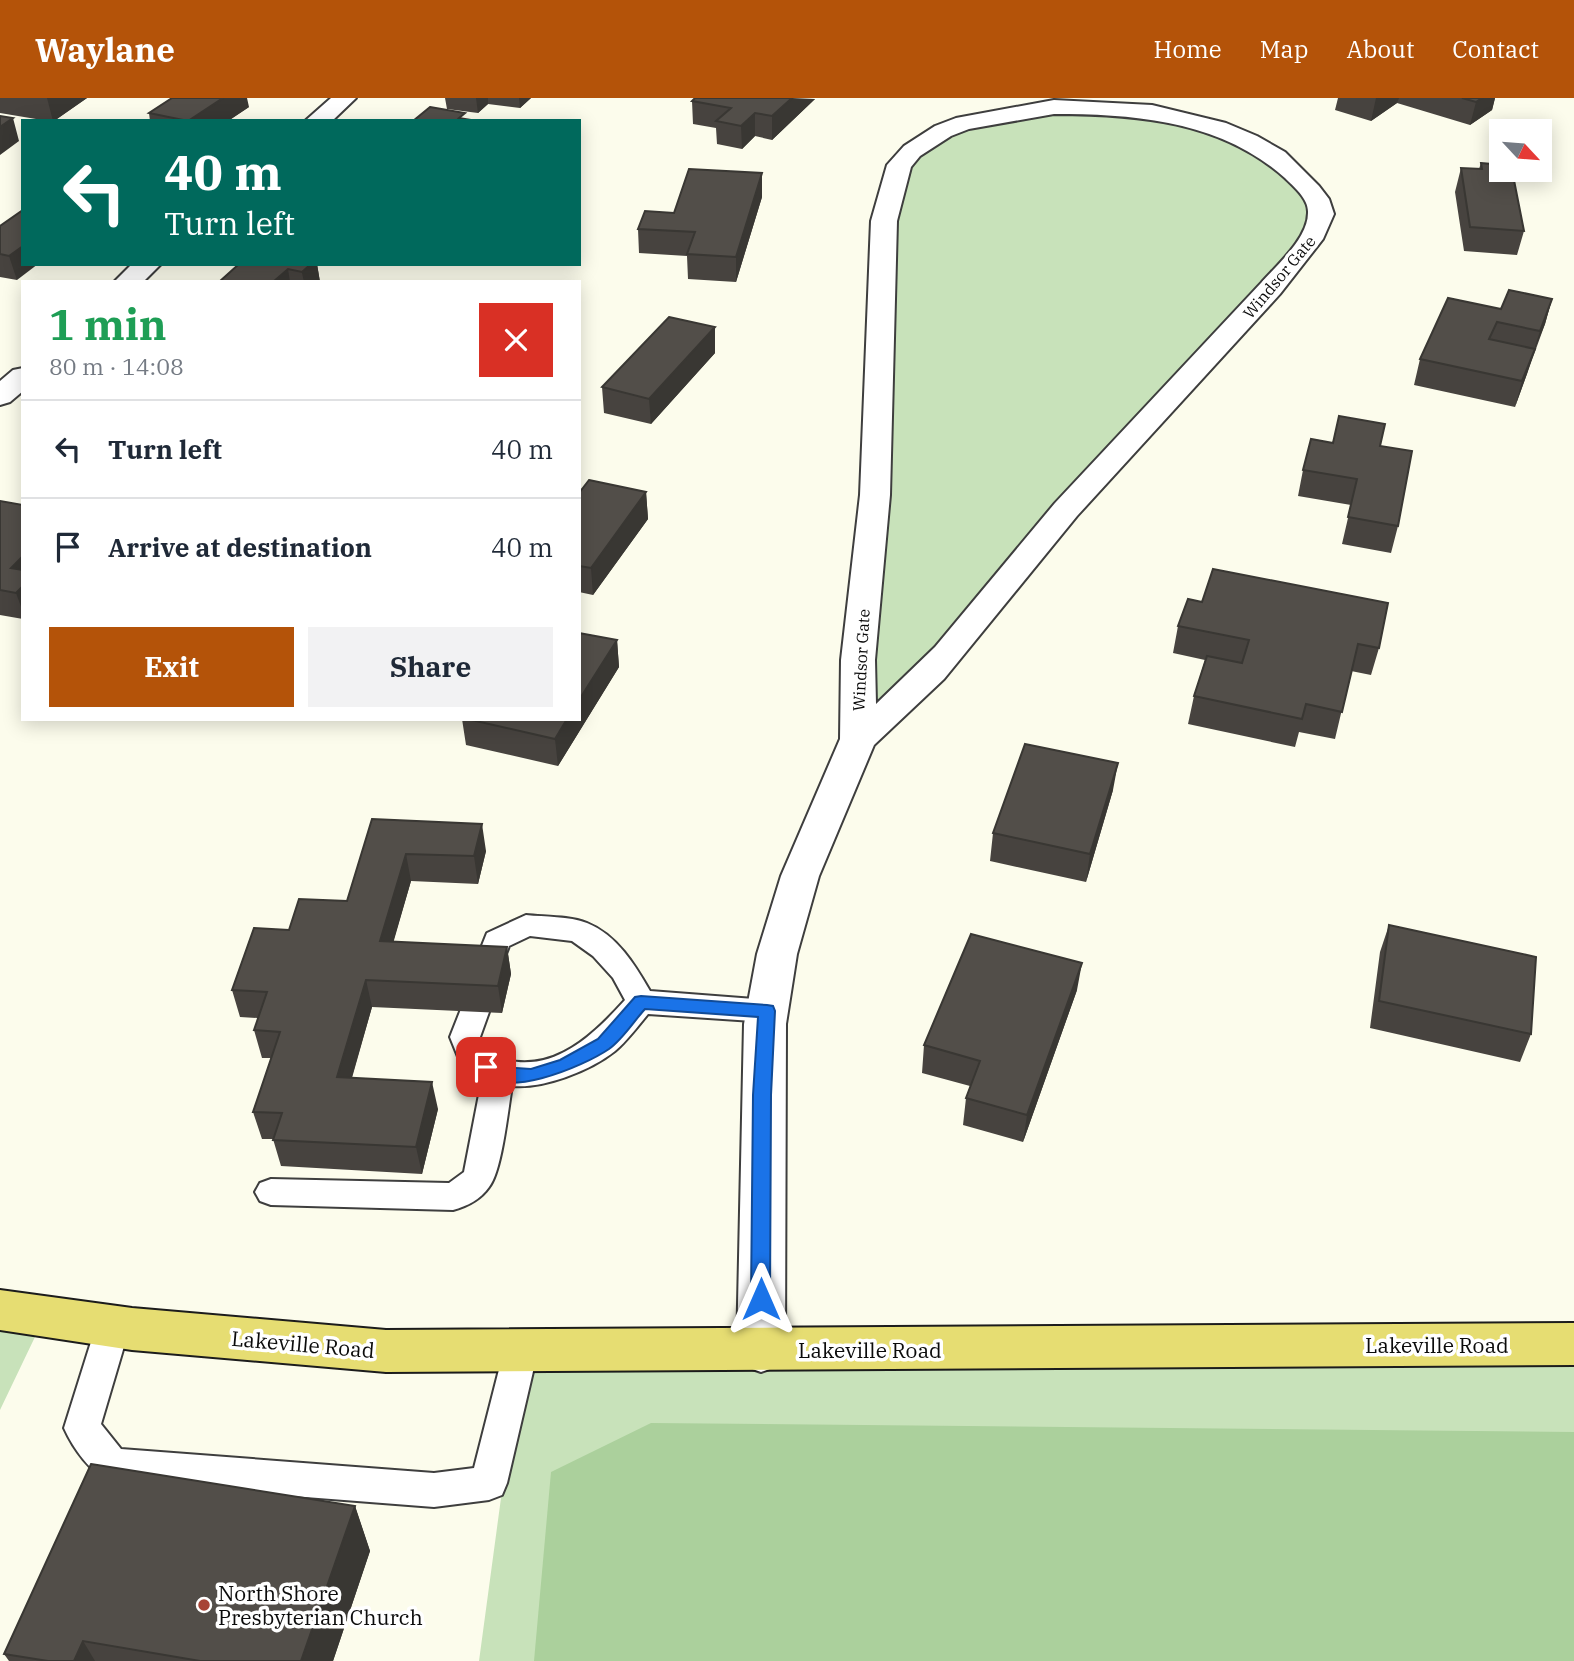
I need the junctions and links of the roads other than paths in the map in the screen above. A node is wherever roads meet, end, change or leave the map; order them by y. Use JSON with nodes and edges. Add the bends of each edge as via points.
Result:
{"nodes":[{"id":1,"x":345,"y":98,"type":"edge"},
{"id":2,"x":319,"y":119,"type":"edge"},
{"id":3,"x":146,"y":266,"type":"edge"},
{"id":4,"x":129,"y":280,"type":"edge"},
{"id":5,"x":21,"y":378,"type":"edge"},
{"id":6,"x":0,"y":397,"type":"edge"},
{"id":7,"x":858,"y":739,"type":"junction"},
{"id":8,"x":486,"y":973,"type":"edge"},
{"id":9,"x":641,"y":1002,"type":"junction"},
{"id":10,"x":767,"y":1011,"type":"junction"},
{"id":11,"x":474,"y":1012,"type":"dead end"},
{"id":12,"x":499,"y":1073,"type":"junction"},
{"id":13,"x":271,"y":1192,"type":"dead end"},
{"id":14,"x":0,"y":1310,"type":"edge"},
{"id":15,"x":113,"y":1326,"type":"junction"},
{"id":16,"x":1574,"y":1344,"type":"edge"},
{"id":17,"x":521,"y":1350,"type":"junction"},
{"id":18,"x":761,"y":1350,"type":"junction"}],
"edges":[{"from":1,"to":2,"type":"street"},
{"from":3,"to":4,"type":"street"},
{"from":5,"to":6,"type":"street"},
{"from":7,"to":7,"type":"street","name":"Windsor Gate","via":[[933,670],[1044,535],[1265,295],[1316,232],[1321,214],[1316,196],[1288,166],[1239,137],[1189,120],[1104,107],[1054,107],[964,123],[922,144],[899,165],[884,221],[875,495],[858,660]]},
{"from":7,"to":10,"type":"street","name":"Windsor Gate","via":[[800,876],[777,954]]},
{"from":8,"to":9,"type":"lane","via":[[498,940],[526,925],[579,931],[623,970]]},
{"from":9,"to":10,"type":"lane"},
{"from":9,"to":12,"type":"lane","via":[[604,1043],[566,1064],[531,1076]]},
{"from":10,"to":18,"type":"street","name":"Windsor Gate","via":[[762,1095]]},
{"from":11,"to":12,"type":"lane","via":[[465,1037],[474,1061]]},
{"from":12,"to":13,"type":"lane","via":[[479,1177],[453,1197]]},
{"from":14,"to":15,"type":"main road","name":"Lakeville Road"},
{"from":15,"to":17,"type":"main road","name":"Lakeville Road","via":[[386,1351]]},
{"from":15,"to":17,"type":"lane","via":[[82,1429],[112,1465],[434,1490],[489,1483]]},
{"from":16,"to":18,"type":"main road","name":"Lakeville Road"},
{"from":17,"to":18,"type":"main road","name":"Lakeville Road"}]}
